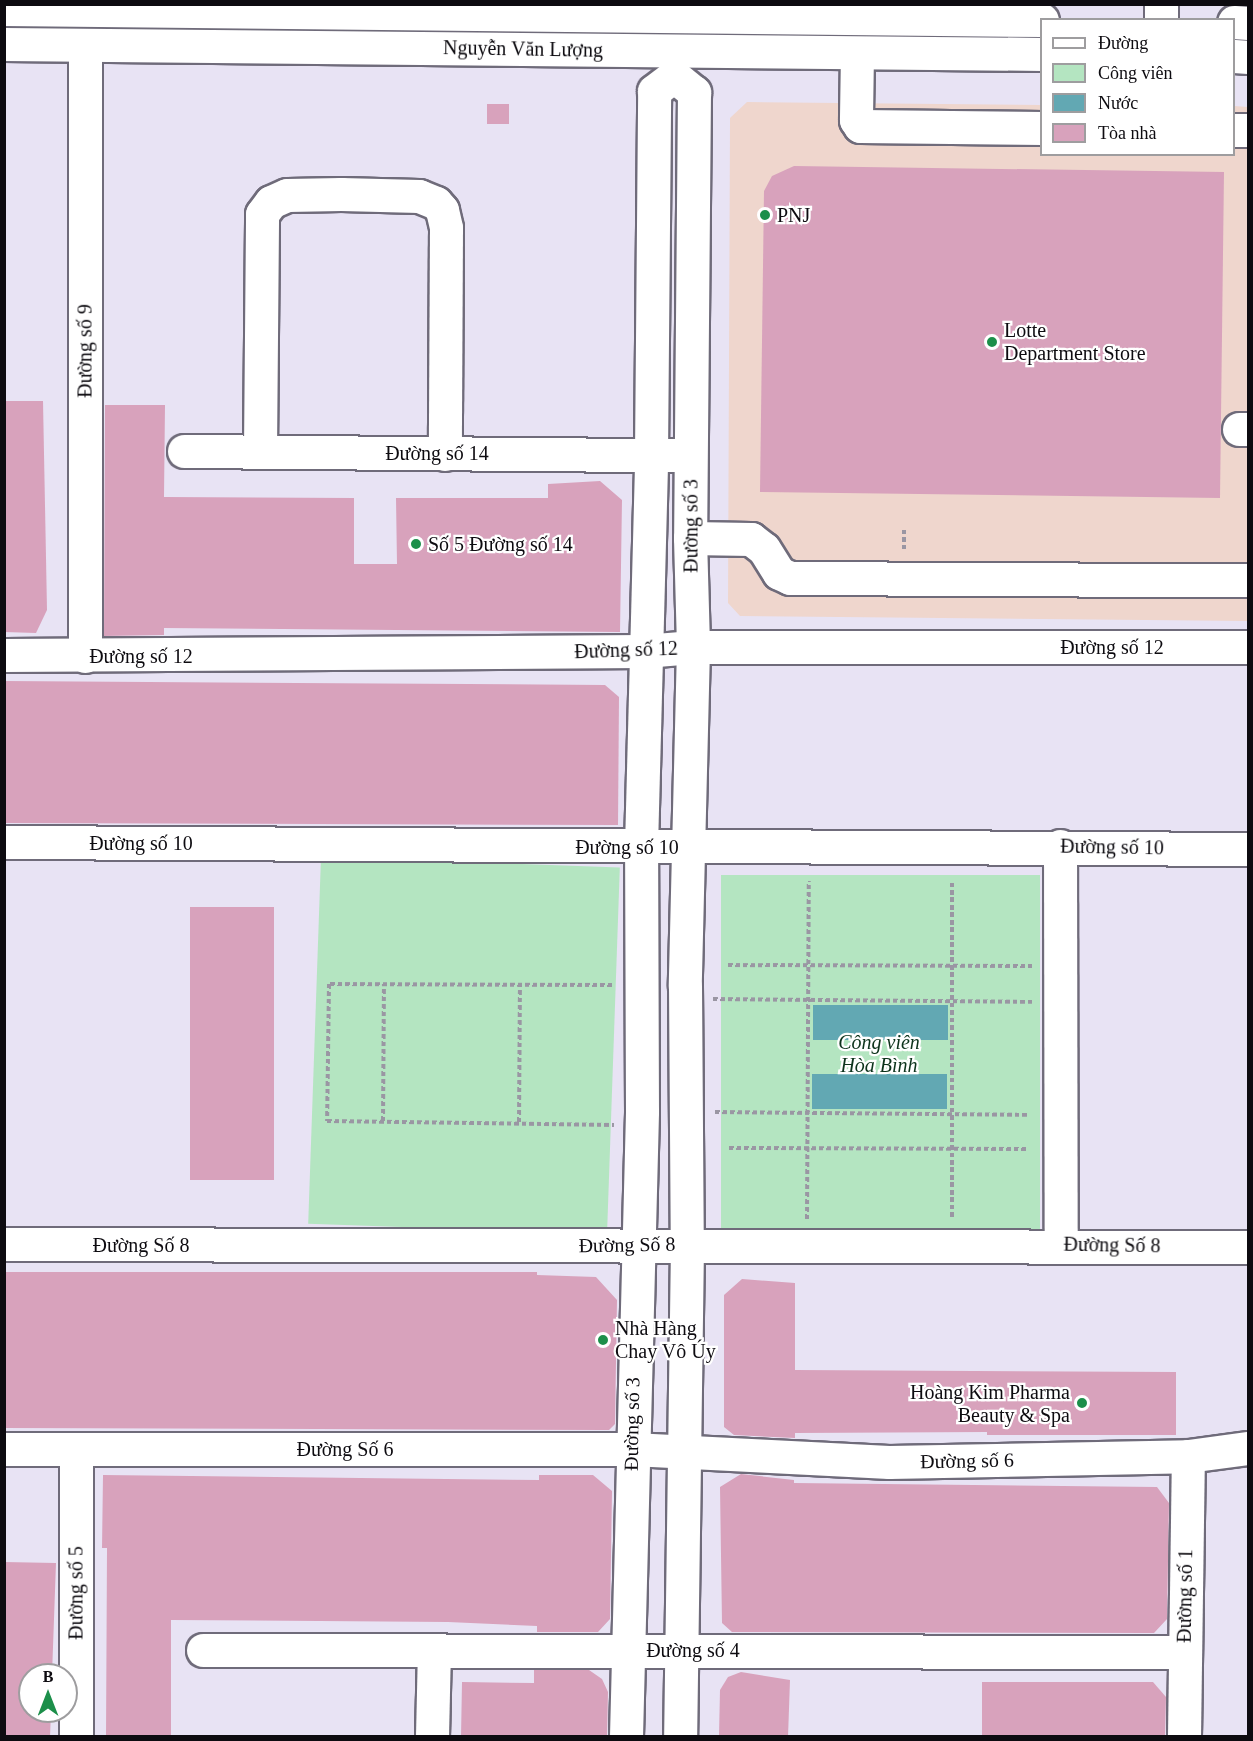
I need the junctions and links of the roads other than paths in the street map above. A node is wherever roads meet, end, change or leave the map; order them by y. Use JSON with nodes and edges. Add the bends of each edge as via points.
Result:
{"nodes":[{"id":1,"x":197,"y":8,"type":"edge"},
{"id":2,"x":314,"y":8,"type":"edge"},
{"id":3,"x":4,"y":9,"type":"edge"},
{"id":4,"x":680,"y":10,"type":"edge"},
{"id":5,"x":928,"y":12,"type":"edge"},
{"id":6,"x":1040,"y":20,"type":"edge"},
{"id":7,"x":4,"y":44,"type":"edge"},
{"id":8,"x":85,"y":45,"type":"junction"},
{"id":9,"x":196,"y":46,"type":"junction"},
{"id":10,"x":857,"y":53,"type":"junction"},
{"id":11,"x":1040,"y":54,"type":"edge"},
{"id":12,"x":675,"y":63,"type":"junction"},
{"id":13,"x":1040,"y":128,"type":"edge"},
{"id":14,"x":184,"y":451,"type":"dead end"},
{"id":15,"x":260,"y":451,"type":"junction"},
{"id":16,"x":445,"y":453,"type":"junction"},
{"id":17,"x":651,"y":455,"type":"junction"},
{"id":18,"x":691,"y":456,"type":"junction"},
{"id":19,"x":690,"y":538,"type":"junction"},
{"id":20,"x":1248,"y":580,"type":"edge"},
{"id":21,"x":693,"y":647,"type":"junction"},
{"id":22,"x":1248,"y":647,"type":"edge"},
{"id":23,"x":644,"y":651,"type":"junction"},
{"id":24,"x":4,"y":655,"type":"edge"},
{"id":25,"x":85,"y":656,"type":"junction"},
{"id":26,"x":4,"y":842,"type":"edge"},
{"id":27,"x":1060,"y":846,"type":"junction"},
{"id":28,"x":641,"y":847,"type":"junction"},
{"id":29,"x":690,"y":847,"type":"junction"},
{"id":30,"x":1248,"y":849,"type":"edge"},
{"id":31,"x":640,"y":985,"type":"junction"},
{"id":32,"x":685,"y":992,"type":"junction"},
{"id":33,"x":688,"y":1112,"type":"junction"},
{"id":34,"x":641,"y":1119,"type":"junction"},
{"id":35,"x":4,"y":1244,"type":"edge"},
{"id":36,"x":687,"y":1245,"type":"junction"},
{"id":37,"x":1061,"y":1245,"type":"junction"},
{"id":38,"x":637,"y":1246,"type":"junction"},
{"id":39,"x":1248,"y":1247,"type":"edge"},
{"id":40,"x":1248,"y":1448,"type":"edge"},
{"id":41,"x":4,"y":1449,"type":"edge"},
{"id":42,"x":632,"y":1449,"type":"junction"},
{"id":43,"x":76,"y":1450,"type":"junction"},
{"id":44,"x":685,"y":1450,"type":"junction"},
{"id":45,"x":1188,"y":1456,"type":"junction"},
{"id":46,"x":202,"y":1650,"type":"dead end"},
{"id":47,"x":434,"y":1650,"type":"junction"},
{"id":48,"x":628,"y":1650,"type":"junction"},
{"id":49,"x":683,"y":1650,"type":"junction"},
{"id":50,"x":1184,"y":1652,"type":"junction"},
{"id":51,"x":76,"y":1737,"type":"edge"},
{"id":52,"x":432,"y":1737,"type":"edge"},
{"id":53,"x":626,"y":1737,"type":"edge"},
{"id":54,"x":680,"y":1737,"type":"edge"},
{"id":55,"x":1184,"y":1737,"type":"edge"}],
"edges":[{"from":1,"to":2,"type":"street","name":"Nguyễn Văn Lượng"},
{"from":1,"to":3,"type":"street","name":"Nguyễn Văn Lượng"},
{"from":1,"to":9,"type":"street"},
{"from":2,"to":4,"type":"street","name":"Nguyễn Văn Lượng"},
{"from":4,"to":5,"type":"street","name":"Nguyễn Văn Lượng"},
{"from":4,"to":12,"type":"street"},
{"from":5,"to":6,"type":"street","name":"Nguyễn Văn Lượng"},
{"from":7,"to":8,"type":"street","name":"Nguyễn Văn Lượng"},
{"from":8,"to":9,"type":"street","name":"Nguyễn Văn Lượng"},
{"from":8,"to":25,"type":"street","name":"Đường số 9"},
{"from":9,"to":12,"type":"street","name":"Nguyễn Văn Lượng"},
{"from":10,"to":11,"type":"street","name":"Nguyễn Văn Lượng"},
{"from":10,"to":12,"type":"street","name":"Nguyễn Văn Lượng"},
{"from":10,"to":13,"type":"street","via":[[856,120],[860,126]]},
{"from":12,"to":17,"type":"street","name":"Đường số 3","via":[[654,91]]},
{"from":12,"to":18,"type":"street","name":"Đường số 3","via":[[694,92]]},
{"from":14,"to":15,"type":"street","name":"Đường số 14"},
{"from":15,"to":16,"type":"street","name":"Đường số 14"},
{"from":15,"to":16,"type":"street","via":[[262,214],[271,202],[287,195],[341,194],[419,196],[442,210],[446,228]]},
{"from":16,"to":17,"type":"street","name":"Đường số 14"},
{"from":17,"to":18,"type":"street","name":"Đường số 14"},
{"from":17,"to":23,"type":"street","name":"Đường số 3"},
{"from":18,"to":19,"type":"street","name":"Đường số 3"},
{"from":19,"to":20,"type":"street","via":[[751,539],[764,549],[779,573],[790,578]]},
{"from":19,"to":21,"type":"street","name":"Đường số 3"},
{"from":21,"to":22,"type":"street","name":"Đường số 12"},
{"from":21,"to":23,"type":"street","name":"Đường số 12"},
{"from":21,"to":29,"type":"street","name":"Đường số 3"},
{"from":23,"to":25,"type":"street","name":"Đường số 12"},
{"from":23,"to":28,"type":"street","name":"Đường số 3"},
{"from":24,"to":25,"type":"street","name":"Đường số 12"},
{"from":26,"to":28,"type":"street","name":"Đường số 10"},
{"from":27,"to":29,"type":"street","name":"Đường số 10"},
{"from":27,"to":30,"type":"street","name":"Đường số 10"},
{"from":27,"to":37,"type":"street"},
{"from":28,"to":29,"type":"street","name":"Đường số 10"},
{"from":28,"to":31,"type":"street","name":"Đường số 3"},
{"from":29,"to":32,"type":"street","name":"Đường số 3"},
{"from":31,"to":32,"type":"street"},
{"from":31,"to":34,"type":"street","name":"Đường số 3"},
{"from":32,"to":33,"type":"street","name":"Đường số 3"},
{"from":33,"to":34,"type":"street"},
{"from":33,"to":36,"type":"street","name":"Đường số 3"},
{"from":34,"to":38,"type":"street","name":"Đường số 3"},
{"from":35,"to":38,"type":"street","name":"Đường Số 8"},
{"from":36,"to":37,"type":"street","name":"Đường Số 8"},
{"from":36,"to":38,"type":"street","name":"Đường Số 8"},
{"from":36,"to":44,"type":"street","name":"Đường số 3"},
{"from":37,"to":39,"type":"street","name":"Đường Số 8"},
{"from":38,"to":42,"type":"street","name":"Đường số 3"},
{"from":40,"to":45,"type":"street","name":"Đường số 6"},
{"from":41,"to":43,"type":"street","name":"Đường Số 6"},
{"from":42,"to":43,"type":"street","name":"Đường Số 6"},
{"from":42,"to":44,"type":"street","name":"Đường Số 6"},
{"from":42,"to":48,"type":"street","name":"Đường số 3"},
{"from":43,"to":51,"type":"street","name":"Đường số 5"},
{"from":44,"to":45,"type":"street","name":"Đường số 6","via":[[889,1462]]},
{"from":44,"to":49,"type":"street","name":"Đường số 3"},
{"from":45,"to":50,"type":"street","name":"Đường số 1"},
{"from":46,"to":47,"type":"street","name":"Đường số 4"},
{"from":47,"to":48,"type":"street","name":"Đường số 4"},
{"from":47,"to":52,"type":"street"},
{"from":48,"to":49,"type":"street","name":"Đường số 4"},
{"from":48,"to":53,"type":"street","name":"Đường số 3"},
{"from":49,"to":50,"type":"street","name":"Đường số 4"},
{"from":49,"to":54,"type":"street","name":"Đường số 3"},
{"from":50,"to":55,"type":"street","name":"Đường số 1"}]}
